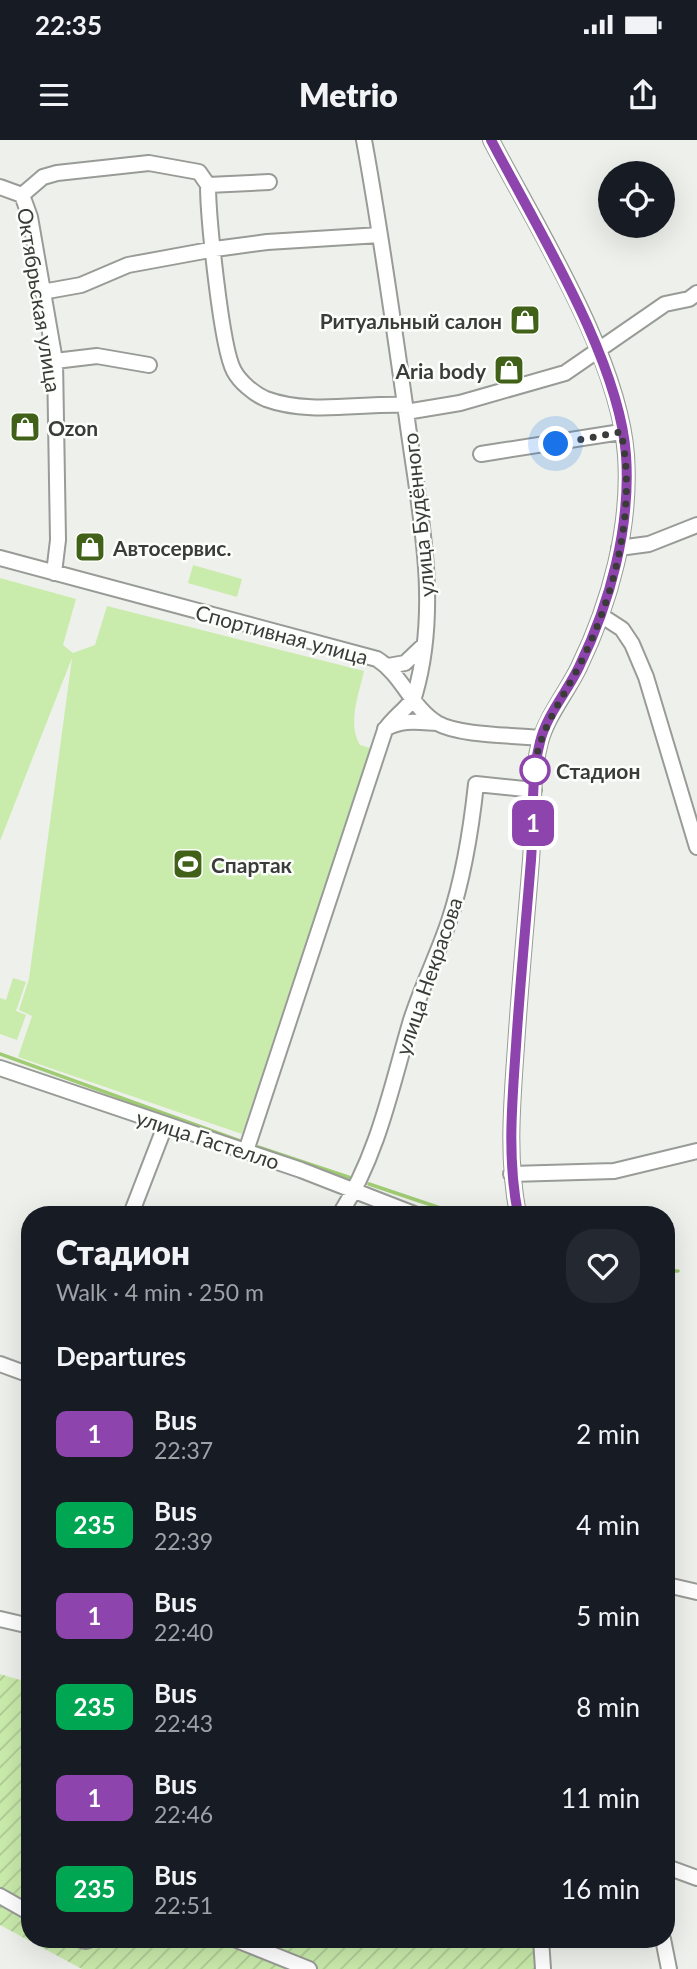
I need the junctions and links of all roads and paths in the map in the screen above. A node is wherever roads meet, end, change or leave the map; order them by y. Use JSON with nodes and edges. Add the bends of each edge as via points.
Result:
{"nodes":[{"id":1,"x":364,"y":140,"type":"edge"},
{"id":2,"x":491,"y":140,"type":"edge"},
{"id":3,"x":269,"y":182,"type":"dead end"},
{"id":4,"x":208,"y":185,"type":"junction"},
{"id":5,"x":0,"y":187,"type":"edge"},
{"id":6,"x":22,"y":195,"type":"junction"},
{"id":7,"x":380,"y":235,"type":"junction"},
{"id":8,"x":215,"y":249,"type":"junction"},
{"id":9,"x":42,"y":292,"type":"junction"},
{"id":10,"x":697,"y":293,"type":"edge"},
{"id":11,"x":598,"y":349,"type":"junction"},
{"id":12,"x":55,"y":361,"type":"junction"},
{"id":13,"x":149,"y":365,"type":"dead end"},
{"id":14,"x":405,"y":408,"type":"junction"},
{"id":15,"x":621,"y":432,"type":"junction"},
{"id":16,"x":481,"y":454,"type":"dead end"},
{"id":17,"x":697,"y":525,"type":"edge"},
{"id":18,"x":619,"y":548,"type":"junction"},
{"id":19,"x":0,"y":558,"type":"edge"},
{"id":20,"x":54,"y":573,"type":"junction"},
{"id":21,"x":602,"y":616,"type":"junction"},
{"id":22,"x":424,"y":644,"type":"junction"},
{"id":23,"x":388,"y":666,"type":"junction"},
{"id":24,"x":415,"y":698,"type":"junction"},
{"id":25,"x":437,"y":723,"type":"junction"},
{"id":26,"x":385,"y":730,"type":"junction"},
{"id":27,"x":541,"y":738,"type":"junction"},
{"id":28,"x":534,"y":790,"type":"junction"},
{"id":29,"x":697,"y":847,"type":"edge"},
{"id":30,"x":0,"y":1068,"type":"edge"},
{"id":31,"x":165,"y":1126,"type":"junction"},
{"id":32,"x":697,"y":1151,"type":"edge"},
{"id":33,"x":246,"y":1152,"type":"junction"},
{"id":34,"x":511,"y":1174,"type":"junction"},
{"id":35,"x":355,"y":1191,"type":"junction"},
{"id":36,"x":134,"y":1206,"type":"edge"},
{"id":37,"x":345,"y":1206,"type":"edge"},
{"id":38,"x":393,"y":1206,"type":"edge"},
{"id":39,"x":517,"y":1206,"type":"edge"},
{"id":40,"x":0,"y":1364,"type":"edge"},
{"id":41,"x":21,"y":1372,"type":"edge"},
{"id":42,"x":675,"y":1587,"type":"edge"},
{"id":43,"x":697,"y":1592,"type":"edge"},
{"id":44,"x":0,"y":1619,"type":"edge"},
{"id":45,"x":21,"y":1624,"type":"edge"},
{"id":46,"x":675,"y":1870,"type":"edge"},
{"id":47,"x":697,"y":1878,"type":"edge"},
{"id":48,"x":0,"y":1896,"type":"edge"},
{"id":49,"x":21,"y":1908,"type":"edge"},
{"id":50,"x":256,"y":1948,"type":"edge"},
{"id":51,"x":542,"y":1948,"type":"edge"},
{"id":52,"x":665,"y":1948,"type":"edge"},
{"id":53,"x":309,"y":1969,"type":"edge"},
{"id":54,"x":543,"y":1969,"type":"edge"},
{"id":55,"x":669,"y":1969,"type":"edge"}],
"edges":[{"from":1,"to":7,"type":"street","name":"улица Будённого"},
{"from":2,"to":11,"type":"street"},
{"from":3,"to":4,"type":"street"},
{"from":4,"to":6,"type":"street","via":[[199,173],[138,163],[57,173],[34,183]]},
{"from":4,"to":8,"type":"street","via":[[208,221]]},
{"from":5,"to":6,"type":"street"},
{"from":6,"to":9,"type":"street","name":"Октябрьская улица"},
{"from":7,"to":8,"type":"street"},
{"from":7,"to":14,"type":"street","name":"улица Будённого"},
{"from":8,"to":9,"type":"street","via":[[128,265],[81,285]]},
{"from":8,"to":14,"type":"street","via":[[233,370],[252,391],[291,404]]},
{"from":9,"to":12,"type":"street","name":"Октябрьская улица"},
{"from":10,"to":11,"type":"street","via":[[665,304]]},
{"from":11,"to":14,"type":"street","via":[[565,373],[520,388],[460,403]]},
{"from":11,"to":15,"type":"street"},
{"from":12,"to":13,"type":"street","via":[[97,356]]},
{"from":12,"to":20,"type":"street","name":"Октябрьская улица","via":[[58,540]]},
{"from":14,"to":22,"type":"street","name":"улица Будённого","via":[[426,566]]},
{"from":15,"to":16,"type":"street"},
{"from":15,"to":18,"type":"street","via":[[626,476]]},
{"from":17,"to":18,"type":"street","via":[[649,544]]},
{"from":18,"to":21,"type":"street"},
{"from":19,"to":20,"type":"street","name":"Спортивная улица"},
{"from":20,"to":23,"type":"street","name":"Спортивная улица","via":[[368,656]]},
{"from":21,"to":27,"type":"street"},
{"from":21,"to":29,"type":"street","via":[[622,629],[646,677]]},
{"from":22,"to":23,"type":"street","via":[[405,663]]},
{"from":22,"to":24,"type":"street","name":"улица Будённого"},
{"from":23,"to":24,"type":"street","name":"Спортивная улица"},
{"from":24,"to":25,"type":"street","name":"Спортивная улица"},
{"from":24,"to":26,"type":"street","via":[[392,717]]},
{"from":25,"to":26,"type":"street","via":[[395,723]]},
{"from":25,"to":27,"type":"street"},
{"from":26,"to":33,"type":"street"},
{"from":27,"to":28,"type":"street"},
{"from":28,"to":34,"type":"street","via":[[510,1125]]},
{"from":28,"to":35,"type":"street","name":"улица Некрасова","via":[[476,785],[465,862],[449,921],[412,1018],[376,1146]]},
{"from":30,"to":31,"type":"street","name":"улица Гастелло"},
{"from":31,"to":33,"type":"street","name":"улица Гастелло"},
{"from":31,"to":36,"type":"street"},
{"from":32,"to":34,"type":"street","via":[[628,1169]]},
{"from":33,"to":35,"type":"street","name":"улица Гастелло"},
{"from":34,"to":39,"type":"street"},
{"from":35,"to":37,"type":"street","name":"улица Некрасова"},
{"from":35,"to":38,"type":"street","name":"улица Гастелло"},
{"from":40,"to":41,"type":"street"},
{"from":42,"to":43,"type":"street"},
{"from":44,"to":45,"type":"street"},
{"from":46,"to":47,"type":"street"},
{"from":48,"to":49,"type":"street"},
{"from":50,"to":53,"type":"street"},
{"from":51,"to":54,"type":"street"},
{"from":52,"to":55,"type":"street"}]}
